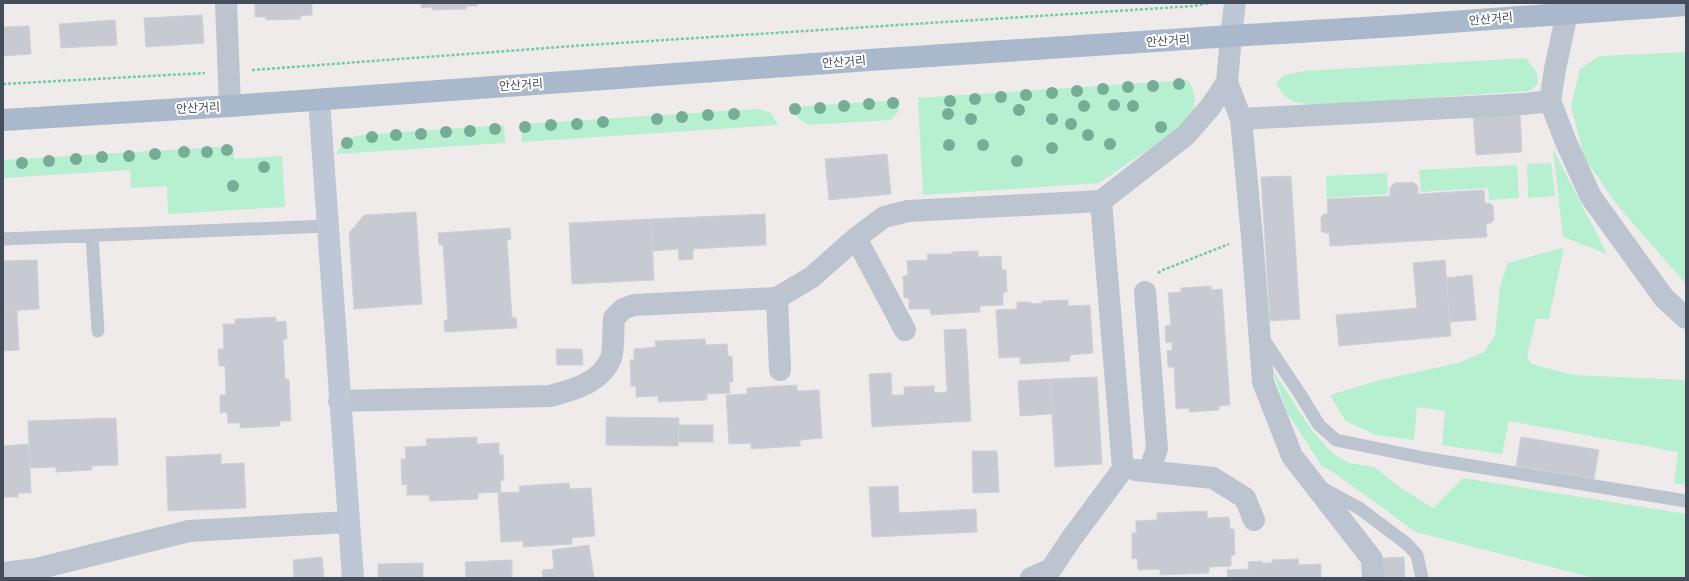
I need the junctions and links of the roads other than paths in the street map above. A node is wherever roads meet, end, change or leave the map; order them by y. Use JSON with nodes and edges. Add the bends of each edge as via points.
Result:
{"nodes":[{"id":1,"x":226,"y":3,"type":"edge"},
{"id":2,"x":1235,"y":3,"type":"edge"},
{"id":3,"x":1686,"y":5,"type":"edge"},
{"id":4,"x":1567,"y":12,"type":"junction"},
{"id":5,"x":1231,"y":36,"type":"junction"},
{"id":6,"x":1227,"y":82,"type":"junction"},
{"id":7,"x":319,"y":100,"type":"junction"},
{"id":8,"x":1550,"y":101,"type":"junction"},
{"id":9,"x":230,"y":106,"type":"junction"},
{"id":10,"x":3,"y":120,"type":"edge"},
{"id":11,"x":1241,"y":120,"type":"junction"},
{"id":12,"x":1101,"y":201,"type":"junction"},
{"id":13,"x":327,"y":226,"type":"junction"},
{"id":14,"x":92,"y":236,"type":"junction"},
{"id":15,"x":856,"y":238,"type":"junction"},
{"id":16,"x":3,"y":239,"type":"edge"},
{"id":17,"x":1145,"y":292,"type":"road end"},
{"id":18,"x":777,"y":298,"type":"junction"},
{"id":19,"x":1686,"y":318,"type":"edge"},
{"id":20,"x":905,"y":330,"type":"dead end"},
{"id":21,"x":98,"y":331,"type":"dead end"},
{"id":22,"x":1260,"y":334,"type":"junction"},
{"id":23,"x":780,"y":370,"type":"dead end"},
{"id":24,"x":339,"y":401,"type":"junction"},
{"id":25,"x":1123,"y":469,"type":"junction"},
{"id":26,"x":1149,"y":471,"type":"junction"},
{"id":27,"x":1314,"y":484,"type":"junction"},
{"id":28,"x":1686,"y":501,"type":"edge"},
{"id":29,"x":1254,"y":520,"type":"dead end"},
{"id":30,"x":348,"y":522,"type":"junction"},
{"id":31,"x":3,"y":573,"type":"edge"},
{"id":32,"x":1053,"y":574,"type":"edge"},
{"id":33,"x":353,"y":578,"type":"edge"},
{"id":34,"x":1031,"y":578,"type":"edge"},
{"id":35,"x":1373,"y":578,"type":"edge"},
{"id":36,"x":1422,"y":578,"type":"edge"}],
"edges":[{"from":1,"to":9,"type":"street"},
{"from":2,"to":5,"type":"street"},
{"from":3,"to":4,"type":"main road","name":"안산거리"},
{"from":4,"to":5,"type":"main road","name":"안산거리"},
{"from":4,"to":8,"type":"street"},
{"from":5,"to":6,"type":"street"},
{"from":5,"to":7,"type":"main road","name":"안산거리"},
{"from":6,"to":11,"type":"street"},
{"from":6,"to":12,"type":"street","via":[[1186,136]]},
{"from":7,"to":9,"type":"main road","name":"안산거리"},
{"from":7,"to":13,"type":"street"},
{"from":8,"to":11,"type":"street"},
{"from":8,"to":19,"type":"street","via":[[1591,197],[1664,298]]},
{"from":9,"to":10,"type":"main road","name":"안산거리"},
{"from":11,"to":22,"type":"street"},
{"from":12,"to":15,"type":"street","via":[[908,211],[884,217]]},
{"from":12,"to":25,"type":"street"},
{"from":13,"to":14,"type":"lane"},
{"from":13,"to":24,"type":"street"},
{"from":14,"to":16,"type":"lane"},
{"from":14,"to":21,"type":"lane"},
{"from":15,"to":18,"type":"street","via":[[812,277]]},
{"from":15,"to":20,"type":"street"},
{"from":17,"to":26,"type":"street","via":[[1157,448]]},
{"from":18,"to":23,"type":"street"},
{"from":18,"to":24,"type":"street","via":[[634,305],[614,318],[611,358],[601,373],[587,384],[550,396]]},
{"from":22,"to":27,"type":"street","via":[[1263,382],[1292,456]]},
{"from":22,"to":28,"type":"lane","via":[[1319,425],[1336,440],[1424,458]]},
{"from":24,"to":30,"type":"street"},
{"from":25,"to":26,"type":"street"},
{"from":25,"to":32,"type":"street","via":[[1071,539]]},
{"from":26,"to":29,"type":"street","via":[[1213,478],[1245,498]]},
{"from":27,"to":35,"type":"street","via":[[1372,559]]},
{"from":27,"to":36,"type":"lane","via":[[1359,508],[1406,544],[1417,555]]},
{"from":30,"to":31,"type":"street","via":[[189,531],[36,569]]},
{"from":30,"to":33,"type":"street"},
{"from":32,"to":34,"type":"street"}]}
